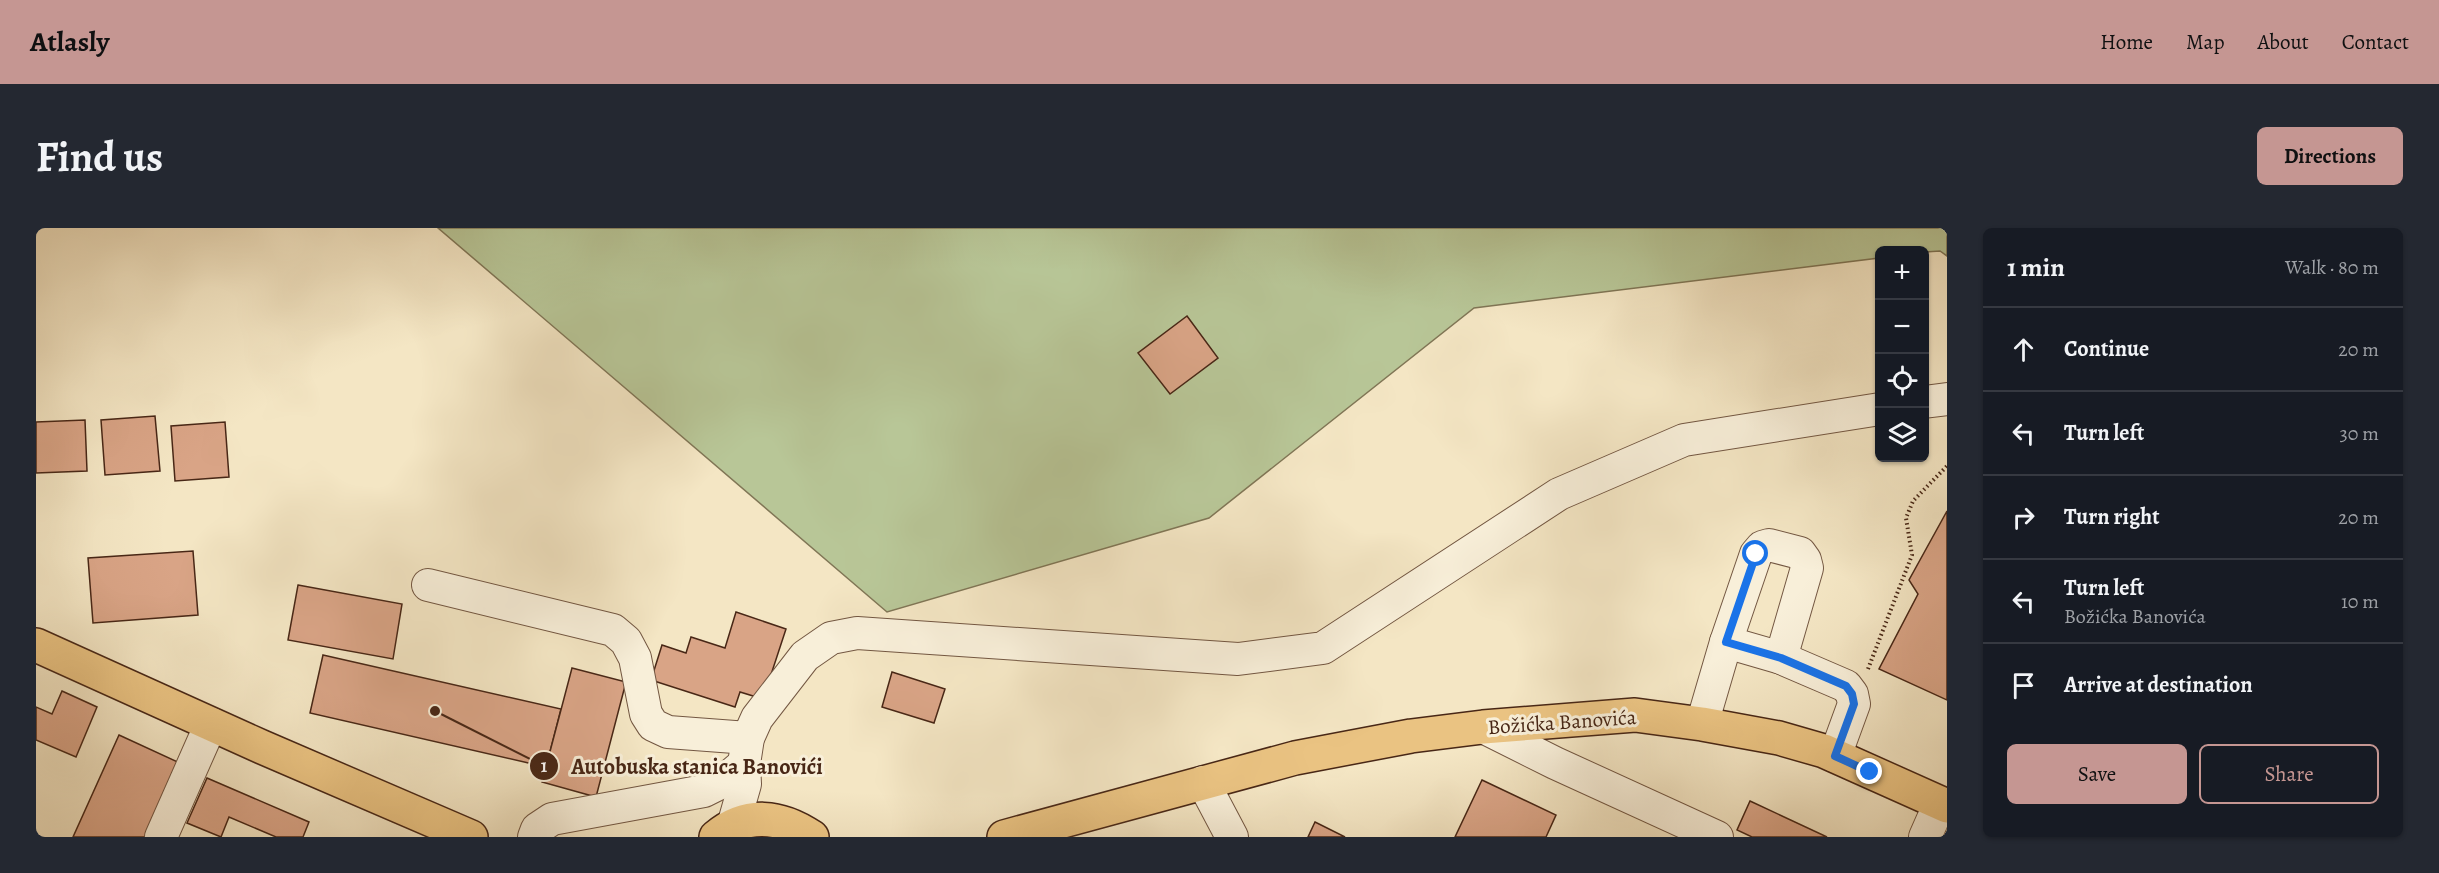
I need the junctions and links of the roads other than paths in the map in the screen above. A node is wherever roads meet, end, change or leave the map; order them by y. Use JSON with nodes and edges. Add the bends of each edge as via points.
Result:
{"nodes":[{"id":1,"x":1947,"y":399,"type":"edge"},
{"id":2,"x":1929,"y":401,"type":"edge"},
{"id":3,"x":1875,"y":410,"type":"edge"},
{"id":4,"x":428,"y":585,"type":"dead end"},
{"id":5,"x":1726,"y":642,"type":"junction"},
{"id":6,"x":36,"y":645,"type":"edge"},
{"id":7,"x":1781,"y":658,"type":"junction"},
{"id":8,"x":211,"y":724,"type":"junction"},
{"id":9,"x":1702,"y":724,"type":"junction"},
{"id":10,"x":1483,"y":727,"type":"junction"},
{"id":11,"x":1835,"y":756,"type":"junction"},
{"id":12,"x":746,"y":762,"type":"junction"},
{"id":13,"x":1203,"y":782,"type":"junction"},
{"id":14,"x":1943,"y":804,"type":"edge"},
{"id":15,"x":772,"y":819,"type":"junction"},
{"id":16,"x":725,"y":831,"type":"edge"},
{"id":17,"x":160,"y":837,"type":"edge"},
{"id":18,"x":471,"y":837,"type":"edge"},
{"id":19,"x":534,"y":837,"type":"edge"},
{"id":20,"x":812,"y":837,"type":"edge"},
{"id":21,"x":1004,"y":837,"type":"edge"},
{"id":22,"x":1232,"y":837,"type":"edge"},
{"id":23,"x":1717,"y":837,"type":"edge"},
{"id":24,"x":1925,"y":837,"type":"edge"}],
"edges":[{"from":1,"to":2,"type":"street"},
{"from":3,"to":12,"type":"street","via":[[1684,440],[1559,494],[1323,648],[1238,659],[857,633],[831,638],[805,656],[757,718]]},
{"from":4,"to":12,"type":"street","via":[[613,630],[626,641],[635,658],[646,714],[653,725]]},
{"from":5,"to":7,"type":"street"},
{"from":5,"to":7,"type":"street","via":[[1756,554],[1769,545],[1800,553],[1807,568]]},
{"from":5,"to":9,"type":"street"},
{"from":6,"to":8,"type":"main road"},
{"from":7,"to":11,"type":"street","via":[[1846,686],[1852,694],[1854,704]]},
{"from":8,"to":17,"type":"street"},
{"from":8,"to":18,"type":"main road"},
{"from":9,"to":10,"type":"main road","name":"Božićka Banovića","via":[[1635,716]]},
{"from":9,"to":11,"type":"main road","name":"Božićka Banovića","via":[[1779,738]]},
{"from":10,"to":13,"type":"main road","name":"Božićka Banovića","via":[[1294,758]]},
{"from":10,"to":23,"type":"street"},
{"from":11,"to":14,"type":"main road","name":"Božićka Banovića"},
{"from":12,"to":15,"type":"street"},
{"from":12,"to":16,"type":"street"},
{"from":12,"to":19,"type":"street","via":[[724,781],[704,791],[552,819],[537,829]]},
{"from":13,"to":21,"type":"main road","name":"Božićka Banovića"},
{"from":13,"to":22,"type":"street"},
{"from":14,"to":24,"type":"street"},
{"from":15,"to":16,"type":"main road","via":[[752,820]]},
{"from":15,"to":20,"type":"main road","via":[[795,825]]}]}
